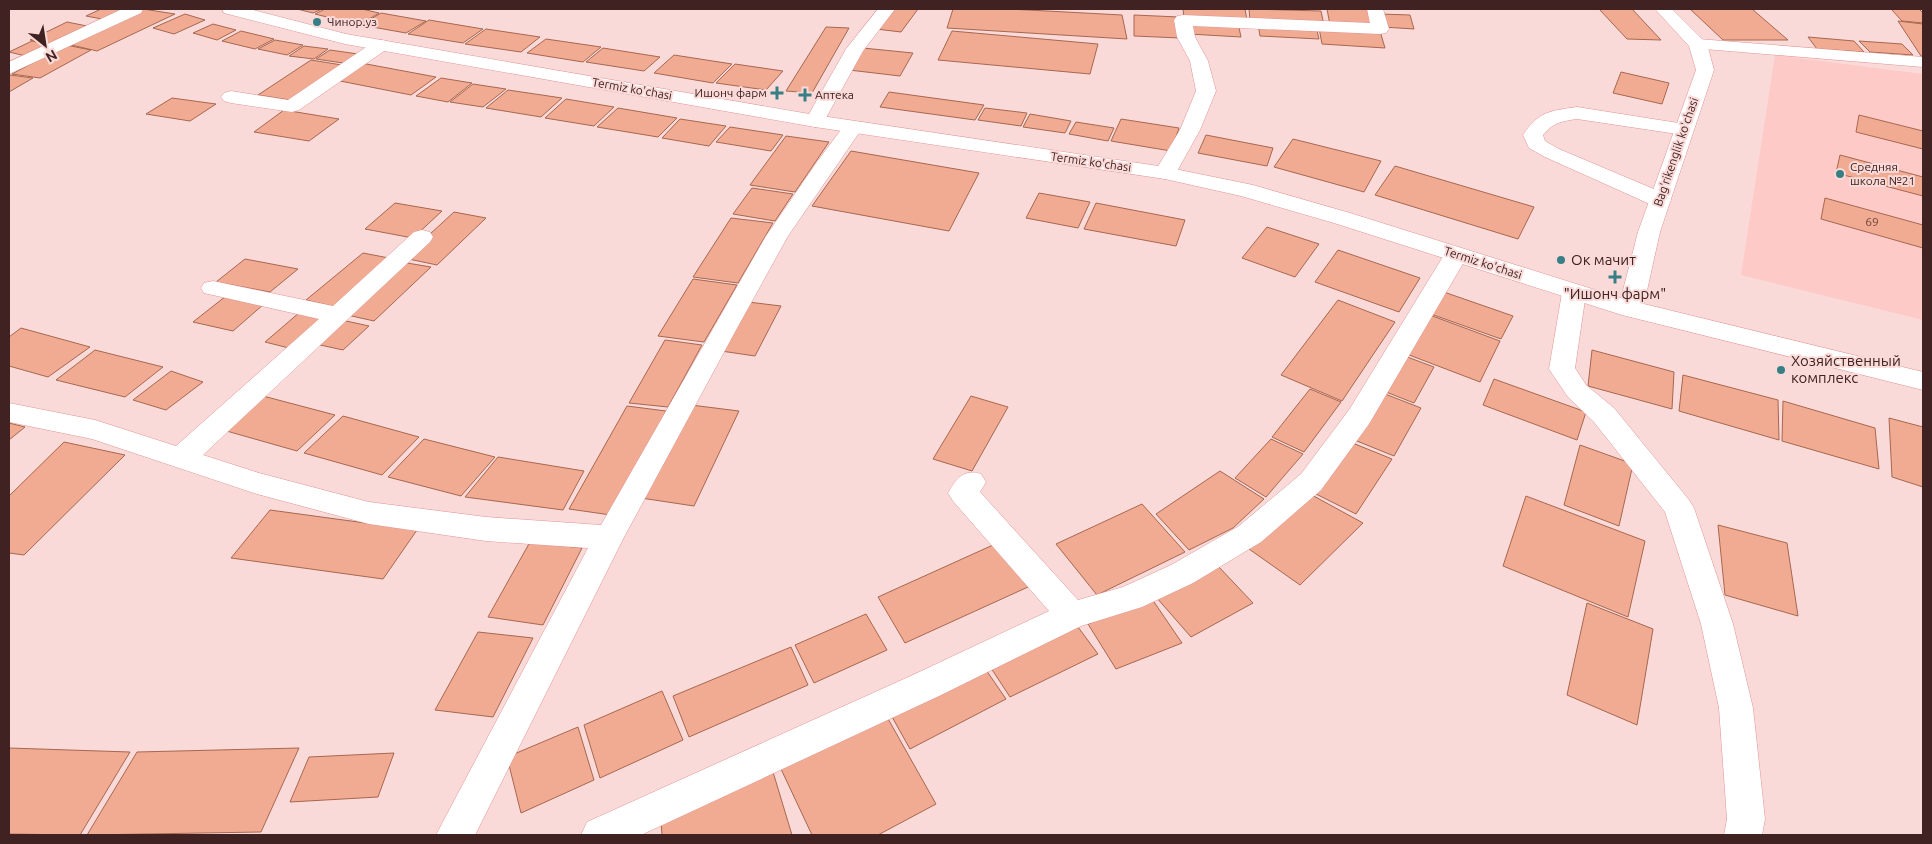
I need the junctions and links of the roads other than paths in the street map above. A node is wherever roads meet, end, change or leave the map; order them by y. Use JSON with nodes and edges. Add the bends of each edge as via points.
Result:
{"nodes":[{"id":1,"x":135,"y":9,"type":"edge"},
{"id":2,"x":887,"y":9,"type":"edge"},
{"id":3,"x":1375,"y":9,"type":"edge"},
{"id":4,"x":1663,"y":9,"type":"edge"},
{"id":5,"x":239,"y":10,"type":"edge"},
{"id":6,"x":1698,"y":44,"type":"junction"},
{"id":7,"x":381,"y":45,"type":"junction"},
{"id":8,"x":1923,"y":62,"type":"edge"},
{"id":9,"x":9,"y":69,"type":"edge"},
{"id":10,"x":231,"y":97,"type":"dead end"},
{"id":11,"x":815,"y":121,"type":"junction"},
{"id":12,"x":853,"y":127,"type":"junction"},
{"id":13,"x":1684,"y":129,"type":"junction"},
{"id":14,"x":1165,"y":172,"type":"junction"},
{"id":15,"x":1660,"y":200,"type":"junction"},
{"id":16,"x":422,"y":236,"type":"dead end"},
{"id":17,"x":1456,"y":255,"type":"junction"},
{"id":18,"x":213,"y":288,"type":"dead end"},
{"id":19,"x":1574,"y":293,"type":"junction"},
{"id":20,"x":1630,"y":309,"type":"junction"},
{"id":21,"x":338,"y":315,"type":"junction"},
{"id":22,"x":1923,"y":381,"type":"edge"},
{"id":23,"x":9,"y":412,"type":"edge"},
{"id":24,"x":180,"y":458,"type":"junction"},
{"id":25,"x":971,"y":482,"type":"dead end"},
{"id":26,"x":609,"y":537,"type":"junction"},
{"id":27,"x":1072,"y":615,"type":"junction"},
{"id":28,"x":649,"y":824,"type":"edge"},
{"id":29,"x":455,"y":835,"type":"edge"},
{"id":30,"x":600,"y":835,"type":"edge"},
{"id":31,"x":1743,"y":835,"type":"edge"}],
"edges":[{"from":1,"to":9,"type":"street"},
{"from":2,"to":11,"type":"street","via":[[855,50]]},
{"from":3,"to":14,"type":"street","via":[[1380,29],[1183,20],[1186,37],[1200,61],[1206,91],[1190,130]]},
{"from":4,"to":6,"type":"street","name":"Bag'rikenglik ko'chasi"},
{"from":5,"to":7,"type":"street","name":"Termiz ko'chasi","via":[[345,39]]},
{"from":6,"to":8,"type":"street"},
{"from":6,"to":13,"type":"street","name":"Bag'rikenglik ko'chasi","via":[[1705,70]]},
{"from":7,"to":10,"type":"street","via":[[292,106]]},
{"from":7,"to":11,"type":"street","name":"Termiz ko'chasi"},
{"from":11,"to":12,"type":"street","name":"Termiz ko'chasi"},
{"from":12,"to":14,"type":"street","name":"Termiz ko'chasi"},
{"from":12,"to":26,"type":"street","via":[[777,236]]},
{"from":13,"to":15,"type":"street","name":"Bag'rikenglik ko'chasi"},
{"from":13,"to":15,"type":"street","via":[[1577,113],[1543,122],[1533,135],[1536,144],[1552,153]]},
{"from":14,"to":17,"type":"street","name":"Termiz ko'chasi","via":[[1245,190]]},
{"from":15,"to":20,"type":"street","name":"Bag'rikenglik ko'chasi"},
{"from":16,"to":21,"type":"street"},
{"from":17,"to":19,"type":"street","name":"Termiz ko'chasi"},
{"from":17,"to":27,"type":"street","via":[[1359,418],[1311,482],[1250,534],[1182,574],[1130,598]]},
{"from":18,"to":21,"type":"street"},
{"from":19,"to":20,"type":"street","name":"Termiz ko'chasi"},
{"from":19,"to":31,"type":"street","via":[[1562,369],[1577,390],[1604,415],[1678,508],[1717,624],[1736,708],[1746,819]]},
{"from":20,"to":22,"type":"street","name":"Termiz ko'chasi"},
{"from":21,"to":24,"type":"street"},
{"from":23,"to":24,"type":"street","via":[[95,430]]},
{"from":24,"to":26,"type":"street","via":[[369,513],[486,529]]},
{"from":25,"to":27,"type":"street","via":[[963,493]]},
{"from":26,"to":29,"type":"street"},
{"from":27,"to":28,"type":"street"},
{"from":28,"to":30,"type":"street"}]}
